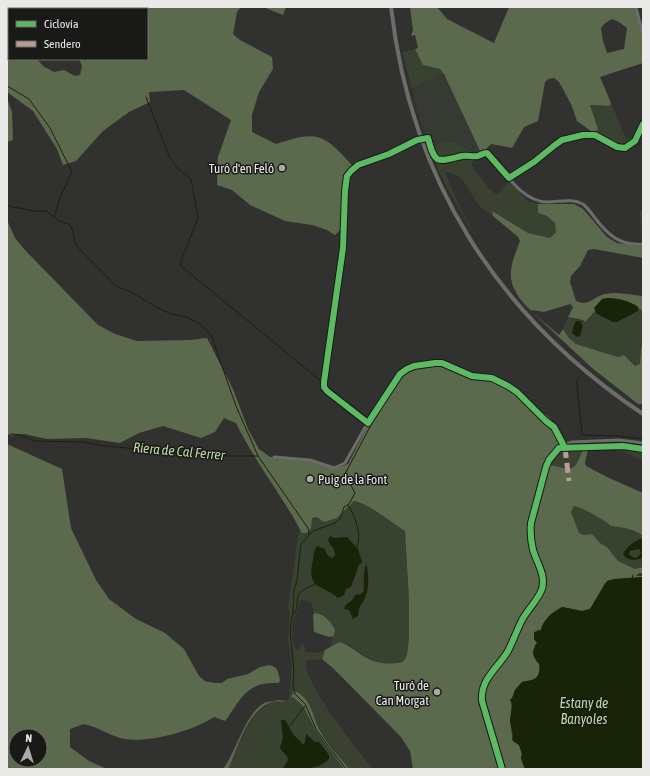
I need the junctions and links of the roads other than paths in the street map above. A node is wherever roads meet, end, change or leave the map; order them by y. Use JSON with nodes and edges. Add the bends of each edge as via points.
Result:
{"nodes":[{"id":1,"x":391,"y":7,"type":"edge"},
{"id":2,"x":636,"y":7,"type":"edge"},
{"id":3,"x":643,"y":35,"type":"edge"},
{"id":4,"x":643,"y":124,"type":"edge"},
{"id":5,"x":492,"y":158,"type":"dead end"},
{"id":6,"x":509,"y":178,"type":"junction"},
{"id":7,"x":643,"y":244,"type":"edge"},
{"id":8,"x":643,"y":414,"type":"edge"},
{"id":9,"x":643,"y":443,"type":"edge"},
{"id":10,"x":564,"y":444,"type":"junction"},
{"id":11,"x":274,"y":457,"type":"dead end"},
{"id":12,"x":502,"y":769,"type":"edge"}],
"edges":[{"from":1,"to":8,"type":"main road","via":[[401,70],[416,125],[436,174],[468,235],[519,307],[550,340],[596,380]]},
{"from":2,"to":3,"type":"street"},
{"from":4,"to":6,"type":"street","via":[[634,141],[625,148],[617,147],[595,135],[583,135],[558,143]]},
{"from":5,"to":6,"type":"street"},
{"from":6,"to":7,"type":"street","via":[[535,201],[576,202],[589,209],[601,226],[618,241]]},
{"from":9,"to":10,"type":"street","via":[[619,440],[577,441]]},
{"from":10,"to":11,"type":"street","via":[[554,427],[508,386],[492,378],[472,376],[434,363],[414,366],[400,374],[345,463],[340,466],[334,468],[310,460]]},
{"from":10,"to":12,"type":"street","via":[[556,450],[546,467],[531,523],[532,544],[543,578],[542,589],[522,620],[508,651],[482,690],[482,701]]}]}
